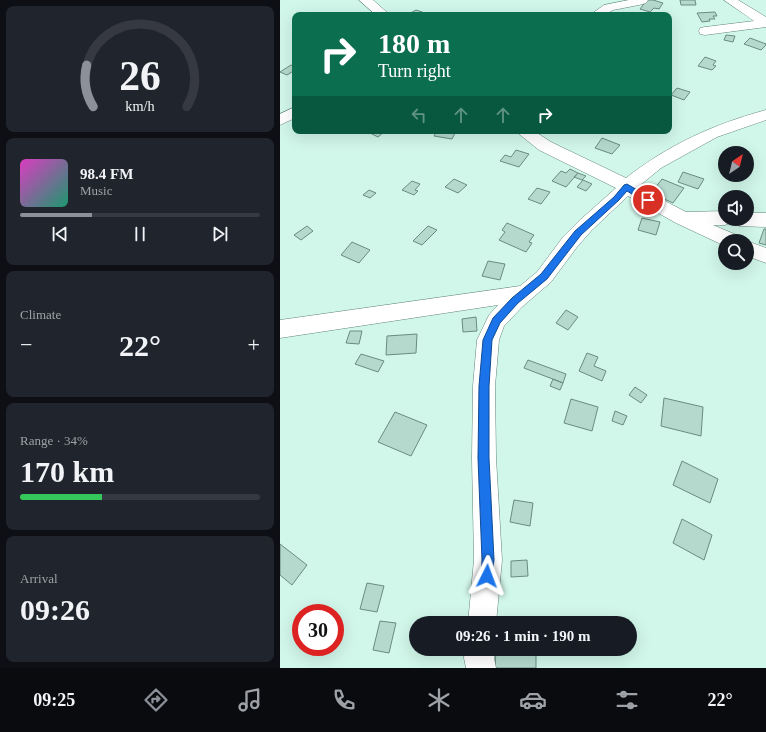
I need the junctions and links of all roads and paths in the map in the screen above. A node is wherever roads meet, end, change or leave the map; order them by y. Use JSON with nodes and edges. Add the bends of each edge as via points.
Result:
{"nodes":[{"id":1,"x":366,"y":0,"type":"edge"},
{"id":2,"x":642,"y":0,"type":"edge"},
{"id":3,"x":730,"y":0,"type":"edge"},
{"id":4,"x":380,"y":12,"type":"edge"},
{"id":5,"x":599,"y":12,"type":"edge"},
{"id":6,"x":766,"y":23,"type":"edge"},
{"id":7,"x":705,"y":31,"type":"dead end"},
{"id":8,"x":292,"y":114,"type":"edge"},
{"id":9,"x":766,"y":115,"type":"edge"},
{"id":10,"x":280,"y":120,"type":"edge"},
{"id":11,"x":528,"y":134,"type":"edge"},
{"id":12,"x":627,"y":187,"type":"junction"},
{"id":13,"x":682,"y":218,"type":"junction"},
{"id":14,"x":718,"y":218,"type":"edge"},
{"id":15,"x":754,"y":220,"type":"edge"},
{"id":16,"x":766,"y":220,"type":"edge"},
{"id":17,"x":718,"y":235,"type":"edge"},
{"id":18,"x":754,"y":251,"type":"edge"},
{"id":19,"x":766,"y":256,"type":"edge"},
{"id":20,"x":525,"y":293,"type":"junction"},
{"id":21,"x":280,"y":329,"type":"edge"},
{"id":22,"x":483,"y":616,"type":"edge"},
{"id":23,"x":480,"y":656,"type":"edge"},
{"id":24,"x":481,"y":668,"type":"edge"}],
"edges":[{"from":1,"to":4,"type":"street"},
{"from":2,"to":5,"type":"street","via":[[611,4]]},
{"from":3,"to":6,"type":"street"},
{"from":6,"to":7,"type":"street"},
{"from":8,"to":10,"type":"street"},
{"from":9,"to":12,"type":"street","via":[[711,133],[655,164]]},
{"from":11,"to":12,"type":"street","via":[[545,146]]},
{"from":12,"to":13,"type":"street"},
{"from":12,"to":20,"type":"street","via":[[586,225],[544,277]]},
{"from":13,"to":14,"type":"street"},
{"from":13,"to":17,"type":"street"},
{"from":15,"to":16,"type":"street"},
{"from":18,"to":19,"type":"street"},
{"from":20,"to":21,"type":"street"},
{"from":20,"to":22,"type":"street","via":[[496,321],[488,340],[484,386],[488,560]]},
{"from":23,"to":24,"type":"street"}]}
